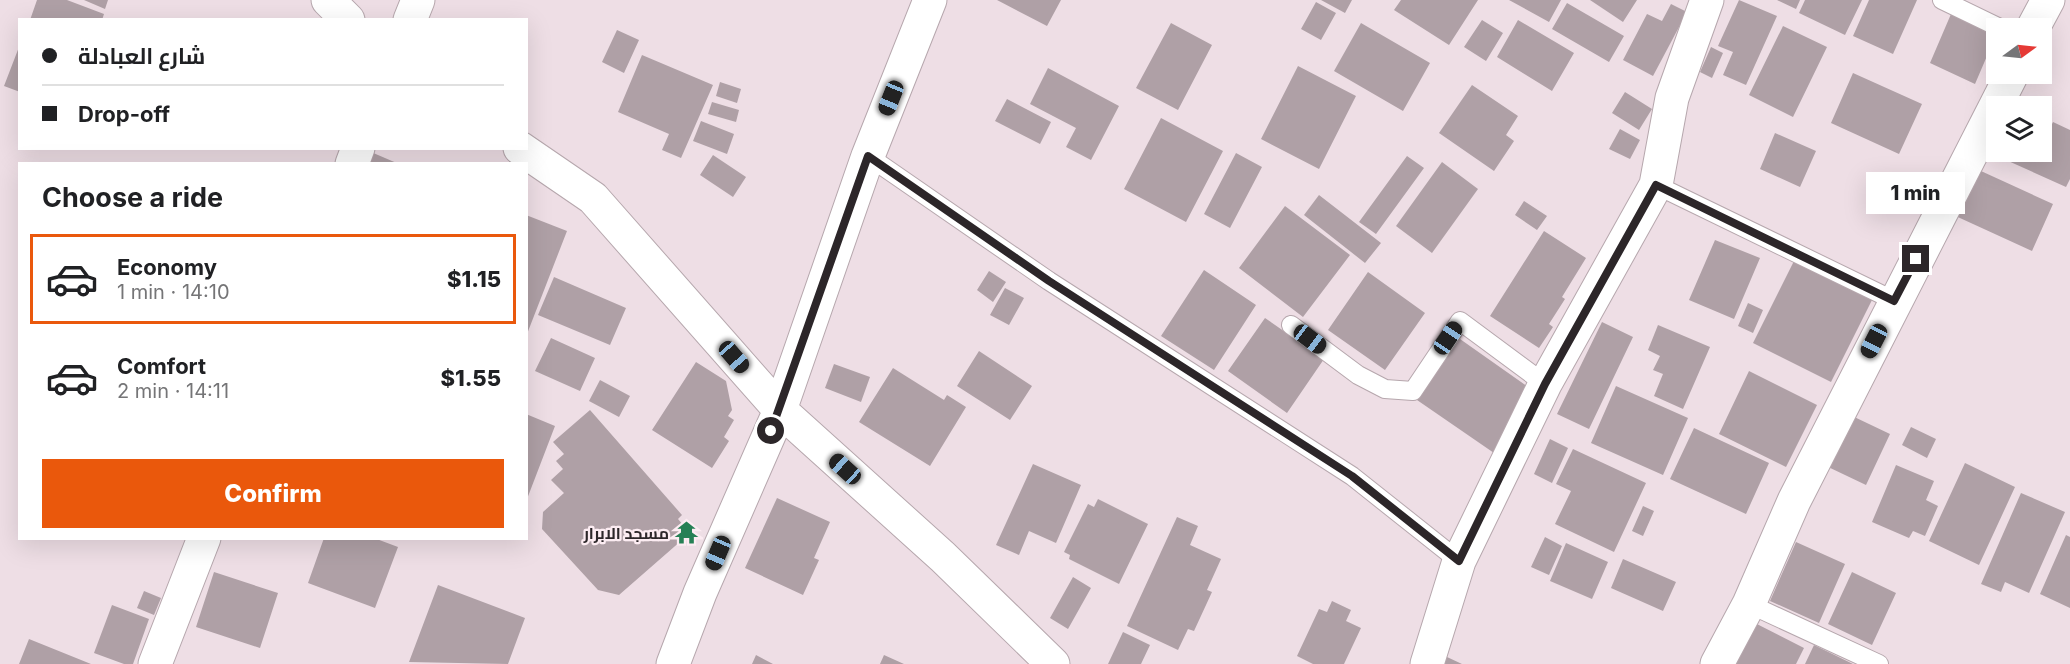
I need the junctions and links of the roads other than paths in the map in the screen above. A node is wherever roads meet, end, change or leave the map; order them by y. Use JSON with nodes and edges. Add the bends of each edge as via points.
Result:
{"nodes":[{"id":1,"x":328,"y":0,"type":"edge"},
{"id":2,"x":418,"y":0,"type":"edge"},
{"id":3,"x":930,"y":0,"type":"edge"},
{"id":4,"x":1707,"y":0,"type":"edge"},
{"id":5,"x":1942,"y":0,"type":"edge"},
{"id":6,"x":2048,"y":0,"type":"edge"},
{"id":7,"x":346,"y":18,"type":"edge"},
{"id":8,"x":411,"y":18,"type":"edge"},
{"id":9,"x":2038,"y":18,"type":"edge"},
{"id":10,"x":1986,"y":21,"type":"edge"},
{"id":11,"x":2007,"y":84,"type":"edge"},
{"id":12,"x":523,"y":150,"type":"edge"},
{"id":13,"x":868,"y":156,"type":"junction"},
{"id":14,"x":1656,"y":185,"type":"junction"},
{"id":15,"x":1894,"y":301,"type":"junction"},
{"id":16,"x":1291,"y":325,"type":"dead end"},
{"id":17,"x":1545,"y":384,"type":"junction"},
{"id":18,"x":780,"y":410,"type":"junction"},
{"id":19,"x":203,"y":540,"type":"edge"},
{"id":20,"x":1459,"y":561,"type":"junction"},
{"id":21,"x":1749,"y":604,"type":"junction"},
{"id":22,"x":155,"y":664,"type":"edge"},
{"id":23,"x":673,"y":664,"type":"edge"},
{"id":24,"x":1053,"y":664,"type":"edge"},
{"id":25,"x":1428,"y":664,"type":"edge"},
{"id":26,"x":1717,"y":664,"type":"edge"},
{"id":27,"x":1880,"y":664,"type":"edge"}],
"edges":[{"from":1,"to":7,"type":"street"},
{"from":2,"to":8,"type":"street"},
{"from":3,"to":13,"type":"street"},
{"from":4,"to":14,"type":"street","via":[[1672,98]]},
{"from":5,"to":10,"type":"lane"},
{"from":6,"to":9,"type":"street"},
{"from":11,"to":15,"type":"street"},
{"from":12,"to":18,"type":"street","via":[[593,198]]},
{"from":13,"to":18,"type":"street"},
{"from":13,"to":20,"type":"lane","via":[[1049,281],[1352,476]]},
{"from":14,"to":15,"type":"lane"},
{"from":14,"to":17,"type":"street"},
{"from":15,"to":21,"type":"street","via":[[1794,501]]},
{"from":16,"to":17,"type":"lane","via":[[1358,375],[1385,389],[1413,391],[1460,321]]},
{"from":17,"to":20,"type":"street"},
{"from":18,"to":23,"type":"street"},
{"from":18,"to":24,"type":"street","via":[[943,557]]},
{"from":19,"to":22,"type":"street"},
{"from":20,"to":25,"type":"street"},
{"from":21,"to":26,"type":"street"},
{"from":21,"to":27,"type":"lane"}]}
